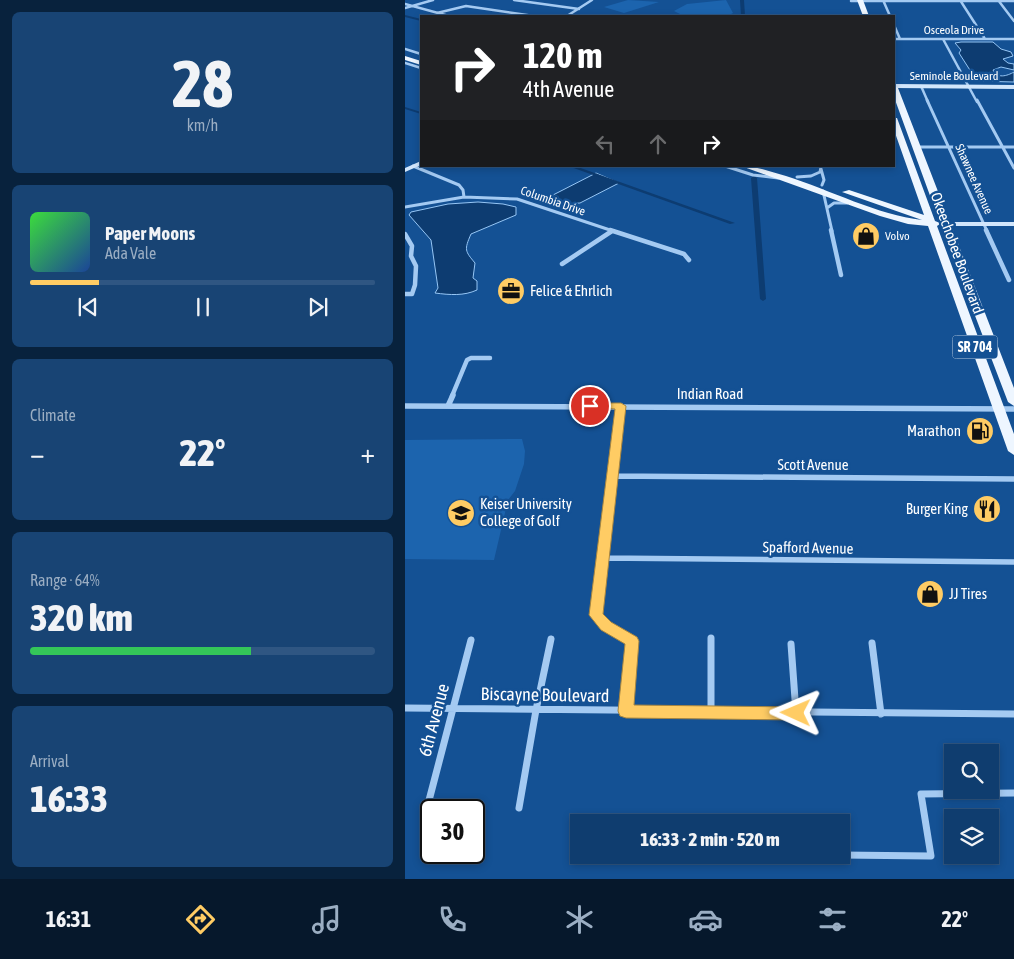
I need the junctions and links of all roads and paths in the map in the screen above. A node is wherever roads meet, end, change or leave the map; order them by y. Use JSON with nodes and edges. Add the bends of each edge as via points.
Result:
{"nodes":[{"id":1,"x":433,"y":0,"type":"edge"},
{"id":2,"x":514,"y":0,"type":"edge"},
{"id":3,"x":592,"y":0,"type":"edge"},
{"id":4,"x":851,"y":0,"type":"edge"},
{"id":5,"x":860,"y":0,"type":"edge"},
{"id":6,"x":883,"y":1,"type":"edge"},
{"id":7,"x":921,"y":1,"type":"edge"},
{"id":8,"x":960,"y":1,"type":"edge"},
{"id":9,"x":998,"y":1,"type":"edge"},
{"id":10,"x":1014,"y":2,"type":"edge"},
{"id":11,"x":405,"y":4,"type":"edge"},
{"id":12,"x":412,"y":6,"type":"junction"},
{"id":13,"x":405,"y":8,"type":"edge"},
{"id":14,"x":579,"y":9,"type":"junction"},
{"id":15,"x":854,"y":9,"type":"dead end"},
{"id":16,"x":437,"y":13,"type":"junction"},
{"id":17,"x":445,"y":15,"type":"edge"},
{"id":18,"x":527,"y":15,"type":"edge"},
{"id":19,"x":569,"y":15,"type":"edge"},
{"id":20,"x":866,"y":15,"type":"edge"},
{"id":21,"x":890,"y":15,"type":"edge"},
{"id":22,"x":1014,"y":21,"type":"edge"},
{"id":23,"x":895,"y":27,"type":"edge"},
{"id":24,"x":895,"y":39,"type":"edge"},
{"id":25,"x":900,"y":39,"type":"junction"},
{"id":26,"x":943,"y":39,"type":"junction"},
{"id":27,"x":985,"y":39,"type":"junction"},
{"id":28,"x":1014,"y":39,"type":"edge"},
{"id":29,"x":405,"y":49,"type":"edge"},
{"id":30,"x":405,"y":54,"type":"edge"},
{"id":31,"x":420,"y":54,"type":"edge"},
{"id":32,"x":405,"y":58,"type":"edge"},
{"id":33,"x":420,"y":59,"type":"edge"},
{"id":34,"x":405,"y":63,"type":"edge"},
{"id":35,"x":420,"y":66,"type":"edge"},
{"id":36,"x":420,"y":67,"type":"edge"},
{"id":37,"x":921,"y":86,"type":"junction"},
{"id":38,"x":969,"y":86,"type":"junction"},
{"id":39,"x":895,"y":87,"type":"edge"},
{"id":40,"x":1014,"y":87,"type":"edge"},
{"id":41,"x":895,"y":90,"type":"edge"},
{"id":42,"x":895,"y":101,"type":"edge"},
{"id":43,"x":902,"y":109,"type":"junction"},
{"id":44,"x":895,"y":124,"type":"edge"},
{"id":45,"x":903,"y":146,"type":"junction"},
{"id":46,"x":916,"y":147,"type":"junction"},
{"id":47,"x":949,"y":147,"type":"junction"},
{"id":48,"x":1003,"y":147,"type":"junction"},
{"id":49,"x":1014,"y":147,"type":"edge"},
{"id":50,"x":420,"y":156,"type":"edge"},
{"id":51,"x":405,"y":163,"type":"edge"},
{"id":52,"x":420,"y":163,"type":"edge"},
{"id":53,"x":413,"y":166,"type":"junction"},
{"id":54,"x":728,"y":167,"type":"edge"},
{"id":55,"x":748,"y":167,"type":"edge"},
{"id":56,"x":764,"y":167,"type":"edge"},
{"id":57,"x":821,"y":167,"type":"edge"},
{"id":58,"x":821,"y":167,"type":"edge"},
{"id":59,"x":1014,"y":168,"type":"edge"},
{"id":60,"x":405,"y":170,"type":"edge"},
{"id":61,"x":926,"y":176,"type":"junction"},
{"id":62,"x":781,"y":178,"type":"junction"},
{"id":63,"x":799,"y":181,"type":"junction"},
{"id":64,"x":822,"y":188,"type":"junction"},
{"id":65,"x":919,"y":193,"type":"junction"},
{"id":66,"x":464,"y":197,"type":"junction"},
{"id":67,"x":887,"y":205,"type":"junction"},
{"id":68,"x":405,"y":207,"type":"edge"},
{"id":69,"x":863,"y":207,"type":"junction"},
{"id":70,"x":827,"y":208,"type":"junction"},
{"id":71,"x":885,"y":216,"type":"junction"},
{"id":72,"x":930,"y":222,"type":"junction"},
{"id":73,"x":944,"y":224,"type":"junction"},
{"id":74,"x":983,"y":224,"type":"junction"},
{"id":75,"x":1014,"y":224,"type":"edge"},
{"id":76,"x":612,"y":231,"type":"junction"},
{"id":77,"x":405,"y":234,"type":"edge"},
{"id":78,"x":937,"y":243,"type":"junction"},
{"id":79,"x":689,"y":260,"type":"dead end"},
{"id":80,"x":562,"y":264,"type":"dead end"},
{"id":81,"x":841,"y":275,"type":"dead end"},
{"id":82,"x":1009,"y":280,"type":"dead end"},
{"id":83,"x":405,"y":294,"type":"edge"},
{"id":84,"x":958,"y":301,"type":"junction"},
{"id":85,"x":985,"y":331,"type":"junction"},
{"id":86,"x":490,"y":358,"type":"dead end"},
{"id":87,"x":1014,"y":402,"type":"edge"},
{"id":88,"x":405,"y":406,"type":"edge"},
{"id":89,"x":448,"y":406,"type":"junction"},
{"id":90,"x":621,"y":406,"type":"junction"},
{"id":91,"x":998,"y":409,"type":"junction"},
{"id":92,"x":1014,"y":409,"type":"edge"},
{"id":93,"x":1014,"y":451,"type":"edge"},
{"id":94,"x":612,"y":476,"type":"junction"},
{"id":95,"x":1014,"y":479,"type":"edge"},
{"id":96,"x":602,"y":558,"type":"junction"},
{"id":97,"x":1014,"y":562,"type":"edge"},
{"id":98,"x":551,"y":638,"type":"dead end"},
{"id":99,"x":711,"y":638,"type":"dead end"},
{"id":100,"x":471,"y":640,"type":"dead end"},
{"id":101,"x":872,"y":643,"type":"dead end"},
{"id":102,"x":791,"y":644,"type":"dead end"},
{"id":103,"x":405,"y":708,"type":"edge"},
{"id":104,"x":451,"y":709,"type":"junction"},
{"id":105,"x":536,"y":710,"type":"junction"},
{"id":106,"x":626,"y":711,"type":"junction"},
{"id":107,"x":711,"y":712,"type":"junction"},
{"id":108,"x":796,"y":713,"type":"junction"},
{"id":109,"x":881,"y":714,"type":"junction"},
{"id":110,"x":1014,"y":714,"type":"edge"},
{"id":111,"x":1014,"y":793,"type":"edge"},
{"id":112,"x":429,"y":799,"type":"edge"},
{"id":113,"x":519,"y":808,"type":"dead end"},
{"id":114,"x":850,"y":855,"type":"edge"}],
"edges":[{"from":1,"to":12,"type":"street"},
{"from":2,"to":14,"type":"street"},
{"from":3,"to":14,"type":"street"},
{"from":4,"to":5,"type":"street"},
{"from":4,"to":15,"type":"main road"},
{"from":5,"to":6,"type":"street"},
{"from":5,"to":20,"type":"main road"},
{"from":6,"to":7,"type":"street"},
{"from":6,"to":21,"type":"street"},
{"from":7,"to":8,"type":"street"},
{"from":8,"to":9,"type":"street"},
{"from":8,"to":27,"type":"street"},
{"from":9,"to":10,"type":"street"},
{"from":9,"to":22,"type":"street"},
{"from":11,"to":12,"type":"street"},
{"from":12,"to":13,"type":"street"},
{"from":12,"to":16,"type":"street"},
{"from":14,"to":19,"type":"street"},
{"from":16,"to":17,"type":"street"},
{"from":16,"to":18,"type":"street","via":[[466,6]]},
{"from":23,"to":25,"type":"street"},
{"from":24,"to":25,"type":"street","name":"Osceola Drive"},
{"from":25,"to":26,"type":"street","name":"Osceola Drive"},
{"from":26,"to":27,"type":"street","name":"Osceola Drive"},
{"from":26,"to":38,"type":"street"},
{"from":27,"to":28,"type":"street","name":"Osceola Drive"},
{"from":29,"to":31,"type":"street"},
{"from":30,"to":33,"type":"main road"},
{"from":32,"to":35,"type":"main road"},
{"from":34,"to":36,"type":"street"},
{"from":37,"to":38,"type":"street","name":"Seminole Boulevard"},
{"from":37,"to":39,"type":"street","name":"Seminole Boulevard"},
{"from":37,"to":47,"type":"street","name":"Shawnee Avenue"},
{"from":38,"to":40,"type":"street","name":"Seminole Boulevard"},
{"from":38,"to":48,"type":"street"},
{"from":41,"to":43,"type":"main road","name":"Okeechobee Boulevard","number":"SR 704"},
{"from":42,"to":43,"type":"main road"},
{"from":43,"to":46,"type":"main road","name":"Okeechobee Boulevard","number":"SR 704"},
{"from":44,"to":45,"type":"main road","name":"Okeechobee Boulevard","number":"SR 704"},
{"from":44,"to":46,"type":"main road","via":[[905,134],[908,144]]},
{"from":45,"to":61,"type":"main road","via":[[912,151]]},
{"from":45,"to":65,"type":"main road","name":"Okeechobee Boulevard","number":"SR 704"},
{"from":46,"to":47,"type":"street"},
{"from":46,"to":61,"type":"main road","name":"Okeechobee Boulevard","number":"SR 704"},
{"from":47,"to":48,"type":"street"},
{"from":47,"to":74,"type":"street","name":"Shawnee Avenue"},
{"from":48,"to":49,"type":"street"},
{"from":48,"to":59,"type":"street"},
{"from":50,"to":51,"type":"street"},
{"from":52,"to":53,"type":"street"},
{"from":53,"to":60,"type":"street"},
{"from":53,"to":66,"type":"street","via":[[459,184]]},
{"from":54,"to":62,"type":"street","via":[[753,175]]},
{"from":55,"to":62,"type":"main road"},
{"from":56,"to":63,"type":"main road"},
{"from":57,"to":63,"type":"street","via":[[820,172]]},
{"from":58,"to":64,"type":"street"},
{"from":61,"to":73,"type":"main road","name":"Okeechobee Boulevard","number":"SR 704"},
{"from":62,"to":63,"type":"main road"},
{"from":63,"to":64,"type":"main road"},
{"from":64,"to":67,"type":"main road"},
{"from":64,"to":69,"type":"main road"},
{"from":64,"to":70,"type":"street"},
{"from":65,"to":67,"type":"main road","via":[[914,203],[905,207]]},
{"from":65,"to":72,"type":"main road","name":"Okeechobee Boulevard","number":"SR 704"},
{"from":66,"to":68,"type":"street","name":"Columbia Drive"},
{"from":66,"to":76,"type":"street","name":"Columbia Drive","via":[[517,199]]},
{"from":67,"to":72,"type":"main road"},
{"from":69,"to":70,"type":"street","via":[[840,202]]},
{"from":69,"to":71,"type":"main road"},
{"from":70,"to":81,"type":"street"},
{"from":71,"to":72,"type":"main road","via":[[909,223]]},
{"from":71,"to":78,"type":"main road"},
{"from":72,"to":73,"type":"main road"},
{"from":72,"to":78,"type":"main road","name":"Okeechobee Boulevard","number":"SR 704"},
{"from":73,"to":74,"type":"street"},
{"from":73,"to":85,"type":"main road","name":"Okeechobee Boulevard","number":"SR 704"},
{"from":74,"to":75,"type":"street"},
{"from":74,"to":82,"type":"street","name":"Shawnee Avenue"},
{"from":76,"to":79,"type":"street","name":"Columbia Drive","via":[[684,254]]},
{"from":76,"to":80,"type":"street"},
{"from":77,"to":83,"type":"street","via":[[417,266],[412,294]]},
{"from":78,"to":84,"type":"main road","name":"Okeechobee Boulevard","number":"SR 704"},
{"from":84,"to":85,"type":"main road","via":[[965,304],[975,323]]},
{"from":84,"to":91,"type":"main road","name":"Okeechobee Boulevard","number":"SR 704"},
{"from":85,"to":87,"type":"main road","name":"Okeechobee Boulevard","number":"SR 704"},
{"from":86,"to":89,"type":"street","via":[[467,360]]},
{"from":88,"to":89,"type":"street","name":"Indian Road"},
{"from":89,"to":90,"type":"street","name":"Indian Road"},
{"from":90,"to":91,"type":"street","name":"Indian Road"},
{"from":90,"to":94,"type":"street"},
{"from":91,"to":92,"type":"street","name":"Indian Road"},
{"from":91,"to":93,"type":"main road","name":"Okeechobee Boulevard","number":"SR 704"},
{"from":94,"to":95,"type":"street","name":"Scott Avenue"},
{"from":94,"to":96,"type":"street"},
{"from":96,"to":97,"type":"street","name":"Spafford Avenue"},
{"from":96,"to":106,"type":"street","via":[[596,615],[606,626],[632,641]]},
{"from":98,"to":105,"type":"street"},
{"from":99,"to":107,"type":"street"},
{"from":100,"to":104,"type":"street","name":"6th Avenue"},
{"from":101,"to":109,"type":"street"},
{"from":102,"to":108,"type":"street"},
{"from":103,"to":104,"type":"street","name":"Biscayne Boulevard"},
{"from":104,"to":105,"type":"street","name":"Biscayne Boulevard"},
{"from":104,"to":112,"type":"street","name":"6th Avenue"},
{"from":105,"to":106,"type":"street","name":"Biscayne Boulevard"},
{"from":105,"to":113,"type":"street"},
{"from":106,"to":107,"type":"street","name":"Biscayne Boulevard"},
{"from":107,"to":108,"type":"street","name":"Biscayne Boulevard"},
{"from":108,"to":109,"type":"street","name":"Biscayne Boulevard"},
{"from":109,"to":110,"type":"street","name":"Biscayne Boulevard"},
{"from":111,"to":114,"type":"street","via":[[921,794],[931,856]]}]}
